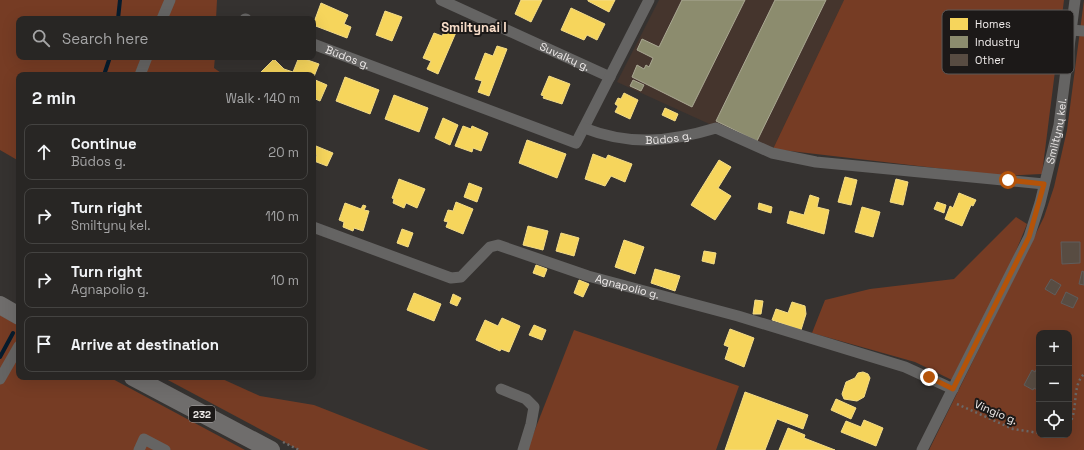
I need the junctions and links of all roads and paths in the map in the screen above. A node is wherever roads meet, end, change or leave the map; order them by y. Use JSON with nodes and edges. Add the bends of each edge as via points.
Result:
{"nodes":[{"id":1,"x":170,"y":0,"type":"edge"},
{"id":2,"x":441,"y":0,"type":"edge"},
{"id":3,"x":649,"y":0,"type":"edge"},
{"id":4,"x":1075,"y":0,"type":"edge"},
{"id":5,"x":1074,"y":10,"type":"edge"},
{"id":6,"x":163,"y":16,"type":"edge"},
{"id":7,"x":1074,"y":30,"type":"edge"},
{"id":8,"x":1084,"y":31,"type":"edge"},
{"id":9,"x":316,"y":45,"type":"edge"},
{"id":10,"x":145,"y":60,"type":"edge"},
{"id":11,"x":141,"y":72,"type":"edge"},
{"id":12,"x":1065,"y":74,"type":"edge"},
{"id":13,"x":610,"y":77,"type":"junction"},
{"id":14,"x":584,"y":128,"type":"junction"},
{"id":15,"x":1044,"y":184,"type":"junction"},
{"id":16,"x":316,"y":228,"type":"edge"},
{"id":17,"x":0,"y":305,"type":"edge"},
{"id":18,"x":16,"y":314,"type":"edge"},
{"id":19,"x":16,"y":351,"type":"edge"},
{"id":20,"x":1084,"y":374,"type":"edge"},
{"id":21,"x":0,"y":379,"type":"edge"},
{"id":22,"x":139,"y":380,"type":"edge"},
{"id":23,"x":501,"y":389,"type":"dead end"},
{"id":24,"x":953,"y":389,"type":"junction"},
{"id":25,"x":948,"y":400,"type":"junction"},
{"id":26,"x":1072,"y":415,"type":"edge"},
{"id":27,"x":1036,"y":433,"type":"edge"},
{"id":28,"x":139,"y":450,"type":"edge"},
{"id":29,"x":165,"y":450,"type":"edge"},
{"id":30,"x":270,"y":450,"type":"edge"},
{"id":31,"x":523,"y":450,"type":"edge"},
{"id":32,"x":922,"y":450,"type":"edge"}],
"edges":[{"from":1,"to":6,"type":"street"},
{"from":2,"to":13,"type":"street","name":"Suvalkų g."},
{"from":3,"to":13,"type":"street"},
{"from":4,"to":5,"type":"street","name":"Smiltynų kel."},
{"from":7,"to":8,"type":"street"},
{"from":9,"to":14,"type":"street","name":"Būdos g.","via":[[576,143]]},
{"from":10,"to":11,"type":"street"},
{"from":12,"to":15,"type":"street","name":"Smiltynų kel.","via":[[1059,125]]},
{"from":13,"to":14,"type":"street"},
{"from":14,"to":15,"type":"street","name":"Būdos g.","via":[[598,134],[635,141],[685,137],[716,128],[772,153],[816,162]]},
{"from":15,"to":24,"type":"street","name":"Smiltynų kel.","via":[[1029,237]]},
{"from":16,"to":24,"type":"street","name":"Agnapolio g.","via":[[451,278],[461,277],[490,247],[498,245],[588,276],[738,316],[905,367]]},
{"from":17,"to":18,"type":"main road"},
{"from":19,"to":21,"type":"street"},
{"from":20,"to":26,"type":"path","via":[[1080,378]]},
{"from":22,"to":30,"type":"main road","number":"232"},
{"from":23,"to":31,"type":"street","via":[[526,400],[534,407],[532,424]]},
{"from":24,"to":25,"type":"street","name":"Smiltynų kel."},
{"from":25,"to":27,"type":"path","name":"Vingio g.","via":[[1013,429]]},
{"from":25,"to":32,"type":"street","name":"Smiltynų kel."},
{"from":28,"to":29,"type":"street","via":[[144,439]]}]}
